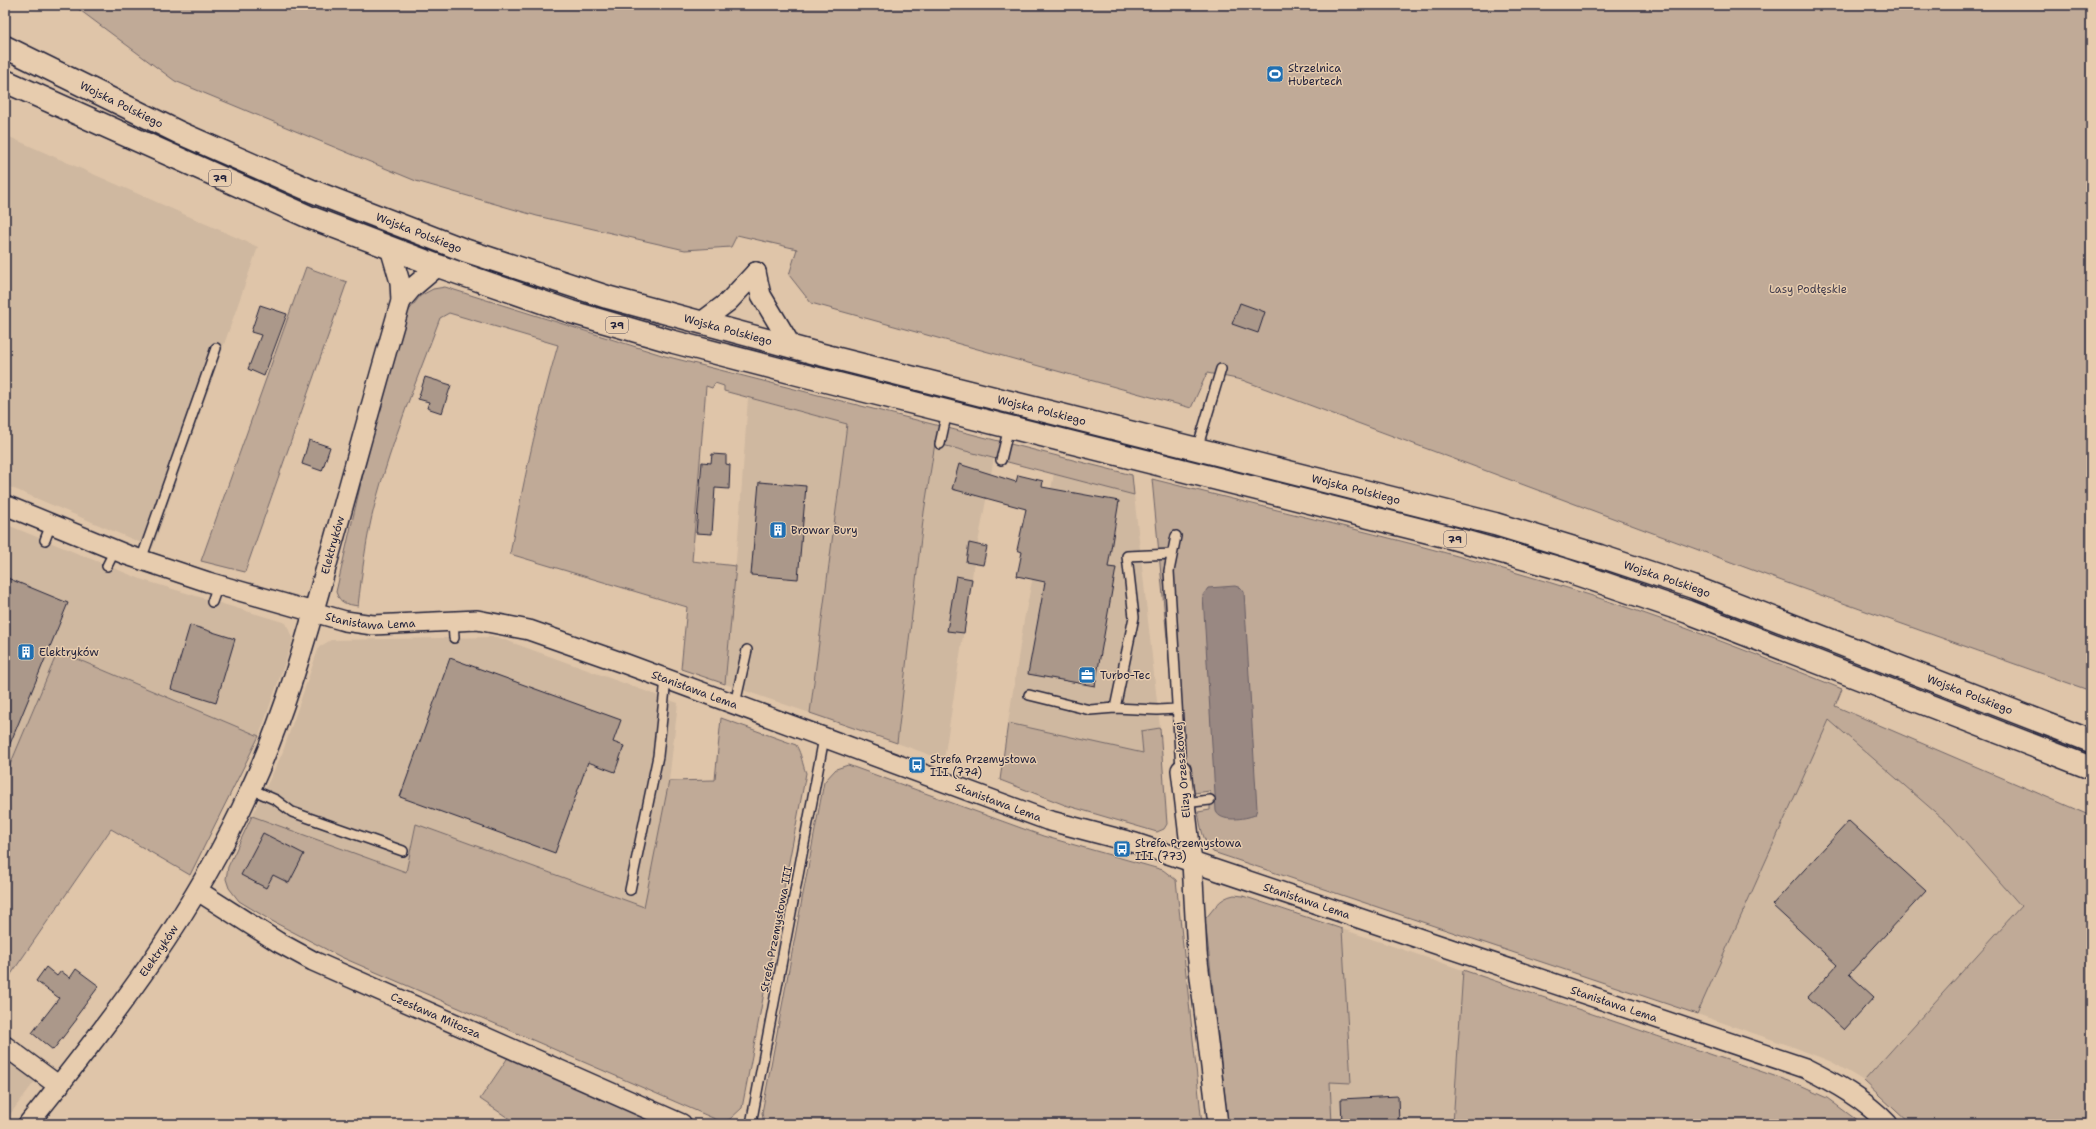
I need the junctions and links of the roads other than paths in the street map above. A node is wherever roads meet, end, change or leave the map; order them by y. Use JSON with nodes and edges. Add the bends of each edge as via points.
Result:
{"nodes":[{"id":1,"x":5,"y":47,"type":"edge"},
{"id":2,"x":5,"y":81,"type":"edge"},
{"id":3,"x":390,"y":248,"type":"junction"},
{"id":4,"x":438,"y":266,"type":"junction"},
{"id":5,"x":401,"y":301,"type":"junction"},
{"id":6,"x":700,"y":323,"type":"junction"},
{"id":7,"x":792,"y":347,"type":"junction"},
{"id":8,"x":216,"y":348,"type":"dead end"},
{"id":9,"x":1221,"y":369,"type":"dead end"},
{"id":10,"x":947,"y":412,"type":"junction"},
{"id":11,"x":1009,"y":427,"type":"junction"},
{"id":12,"x":940,"y":444,"type":"dead end"},
{"id":13,"x":1197,"y":449,"type":"junction"},
{"id":14,"x":1001,"y":460,"type":"dead end"},
{"id":15,"x":5,"y":504,"type":"edge"},
{"id":16,"x":1176,"y":536,"type":"dead end"},
{"id":17,"x":1172,"y":554,"type":"junction"},
{"id":18,"x":141,"y":560,"type":"junction"},
{"id":19,"x":314,"y":613,"type":"junction"},
{"id":20,"x":746,"y":650,"type":"dead end"},
{"id":21,"x":666,"y":679,"type":"junction"},
{"id":22,"x":1029,"y":695,"type":"dead end"},
{"id":23,"x":735,"y":704,"type":"junction"},
{"id":24,"x":1115,"y":708,"type":"junction"},
{"id":25,"x":1177,"y":709,"type":"junction"},
{"id":26,"x":824,"y":738,"type":"junction"},
{"id":27,"x":2091,"y":741,"type":"edge"},
{"id":28,"x":2091,"y":768,"type":"edge"},
{"id":29,"x":1181,"y":770,"type":"joint"},
{"id":30,"x":251,"y":789,"type":"junction"},
{"id":31,"x":1210,"y":800,"type":"dead end"},
{"id":32,"x":1184,"y":803,"type":"junction"},
{"id":33,"x":403,"y":851,"type":"dead end"},
{"id":34,"x":1192,"y":862,"type":"junction"},
{"id":35,"x":630,"y":890,"type":"dead end"},
{"id":36,"x":198,"y":891,"type":"junction"},
{"id":37,"x":5,"y":1046,"type":"edge"},
{"id":38,"x":59,"y":1086,"type":"junction"},
{"id":39,"x":28,"y":1124,"type":"edge"},
{"id":40,"x":682,"y":1124,"type":"edge"},
{"id":41,"x":751,"y":1124,"type":"edge"},
{"id":42,"x":1218,"y":1124,"type":"edge"},
{"id":43,"x":1888,"y":1124,"type":"edge"}],
"edges":[{"from":1,"to":6,"type":"main road","name":"Wojska Polskiego","number":"79","via":[[180,133],[312,191],[526,271]]},
{"from":2,"to":3,"type":"main road","number":"79","via":[[248,191]]},
{"from":3,"to":4,"type":"main road","number":"79"},
{"from":3,"to":5,"type":"street","name":"Elektryków","via":[[400,282]]},
{"from":4,"to":5,"type":"street","name":"Elektryków"},
{"from":4,"to":10,"type":"main road","number":"79","via":[[638,332]]},
{"from":5,"to":19,"type":"street","name":"Elektryków"},
{"from":6,"to":7,"type":"main road","name":"Wojska Polskiego","number":"79"},
{"from":6,"to":7,"type":"street","via":[[739,292],[756,272],[761,295]]},
{"from":7,"to":13,"type":"main road","name":"Wojska Polskiego","number":"79"},
{"from":8,"to":18,"type":"lane"},
{"from":9,"to":13,"type":"lane"},
{"from":10,"to":11,"type":"main road","number":"79"},
{"from":10,"to":12,"type":"lane"},
{"from":11,"to":14,"type":"lane"},
{"from":11,"to":28,"type":"main road","number":"79","via":[[1448,537],[1562,569],[1688,612]]},
{"from":13,"to":27,"type":"main road","name":"Wojska Polskiego","number":"79","via":[[1458,514],[1600,556],[1693,587]]},
{"from":15,"to":18,"type":"street","name":"Stanisława Lema","via":[[48,532],[111,558]]},
{"from":16,"to":17,"type":"lane","name":"Elizy Orzeszkowej"},
{"from":17,"to":24,"type":"lane","via":[[1127,556],[1134,617]]},
{"from":17,"to":25,"type":"lane","name":"Elizy Orzeszkowej","via":[[1169,571]]},
{"from":18,"to":19,"type":"street","name":"Stanisława Lema","via":[[215,593]]},
{"from":19,"to":21,"type":"street","name":"Stanisława Lema","via":[[344,622],[453,629],[495,622],[529,630]]},
{"from":19,"to":30,"type":"street","name":"Elektryków","via":[[273,736]]},
{"from":20,"to":23,"type":"lane"},
{"from":21,"to":23,"type":"street","name":"Stanisława Lema"},
{"from":21,"to":35,"type":"lane","via":[[658,756]]},
{"from":22,"to":24,"type":"lane","via":[[1090,710]]},
{"from":23,"to":26,"type":"street","name":"Stanisława Lema"},
{"from":24,"to":25,"type":"lane"},
{"from":25,"to":29,"type":"lane","name":"Elizy Orzeszkowej"},
{"from":26,"to":34,"type":"street","name":"Stanisława Lema","via":[[1047,820],[1135,843]]},
{"from":26,"to":41,"type":"lane","name":"Strefa Przemysłowa III"},
{"from":29,"to":32,"type":"street","name":"Elizy Orzeszkowej"},
{"from":30,"to":33,"type":"lane","via":[[276,800],[292,812]]},
{"from":30,"to":36,"type":"street","name":"Elektryków"},
{"from":31,"to":32,"type":"lane"},
{"from":32,"to":34,"type":"street","name":"Elizy Orzeszkowej"},
{"from":34,"to":42,"type":"street","name":"Elizy Orzeszkowej","via":[[1199,966]]},
{"from":34,"to":43,"type":"street","name":"Stanisława Lema","via":[[1805,1068],[1850,1093]]},
{"from":36,"to":38,"type":"street","name":"Elektryków","via":[[115,1012]]},
{"from":36,"to":40,"type":"street","name":"Czesława Miłosza","via":[[313,961]]},
{"from":37,"to":38,"type":"street"},
{"from":38,"to":39,"type":"street","name":"Elektryków"}]}
